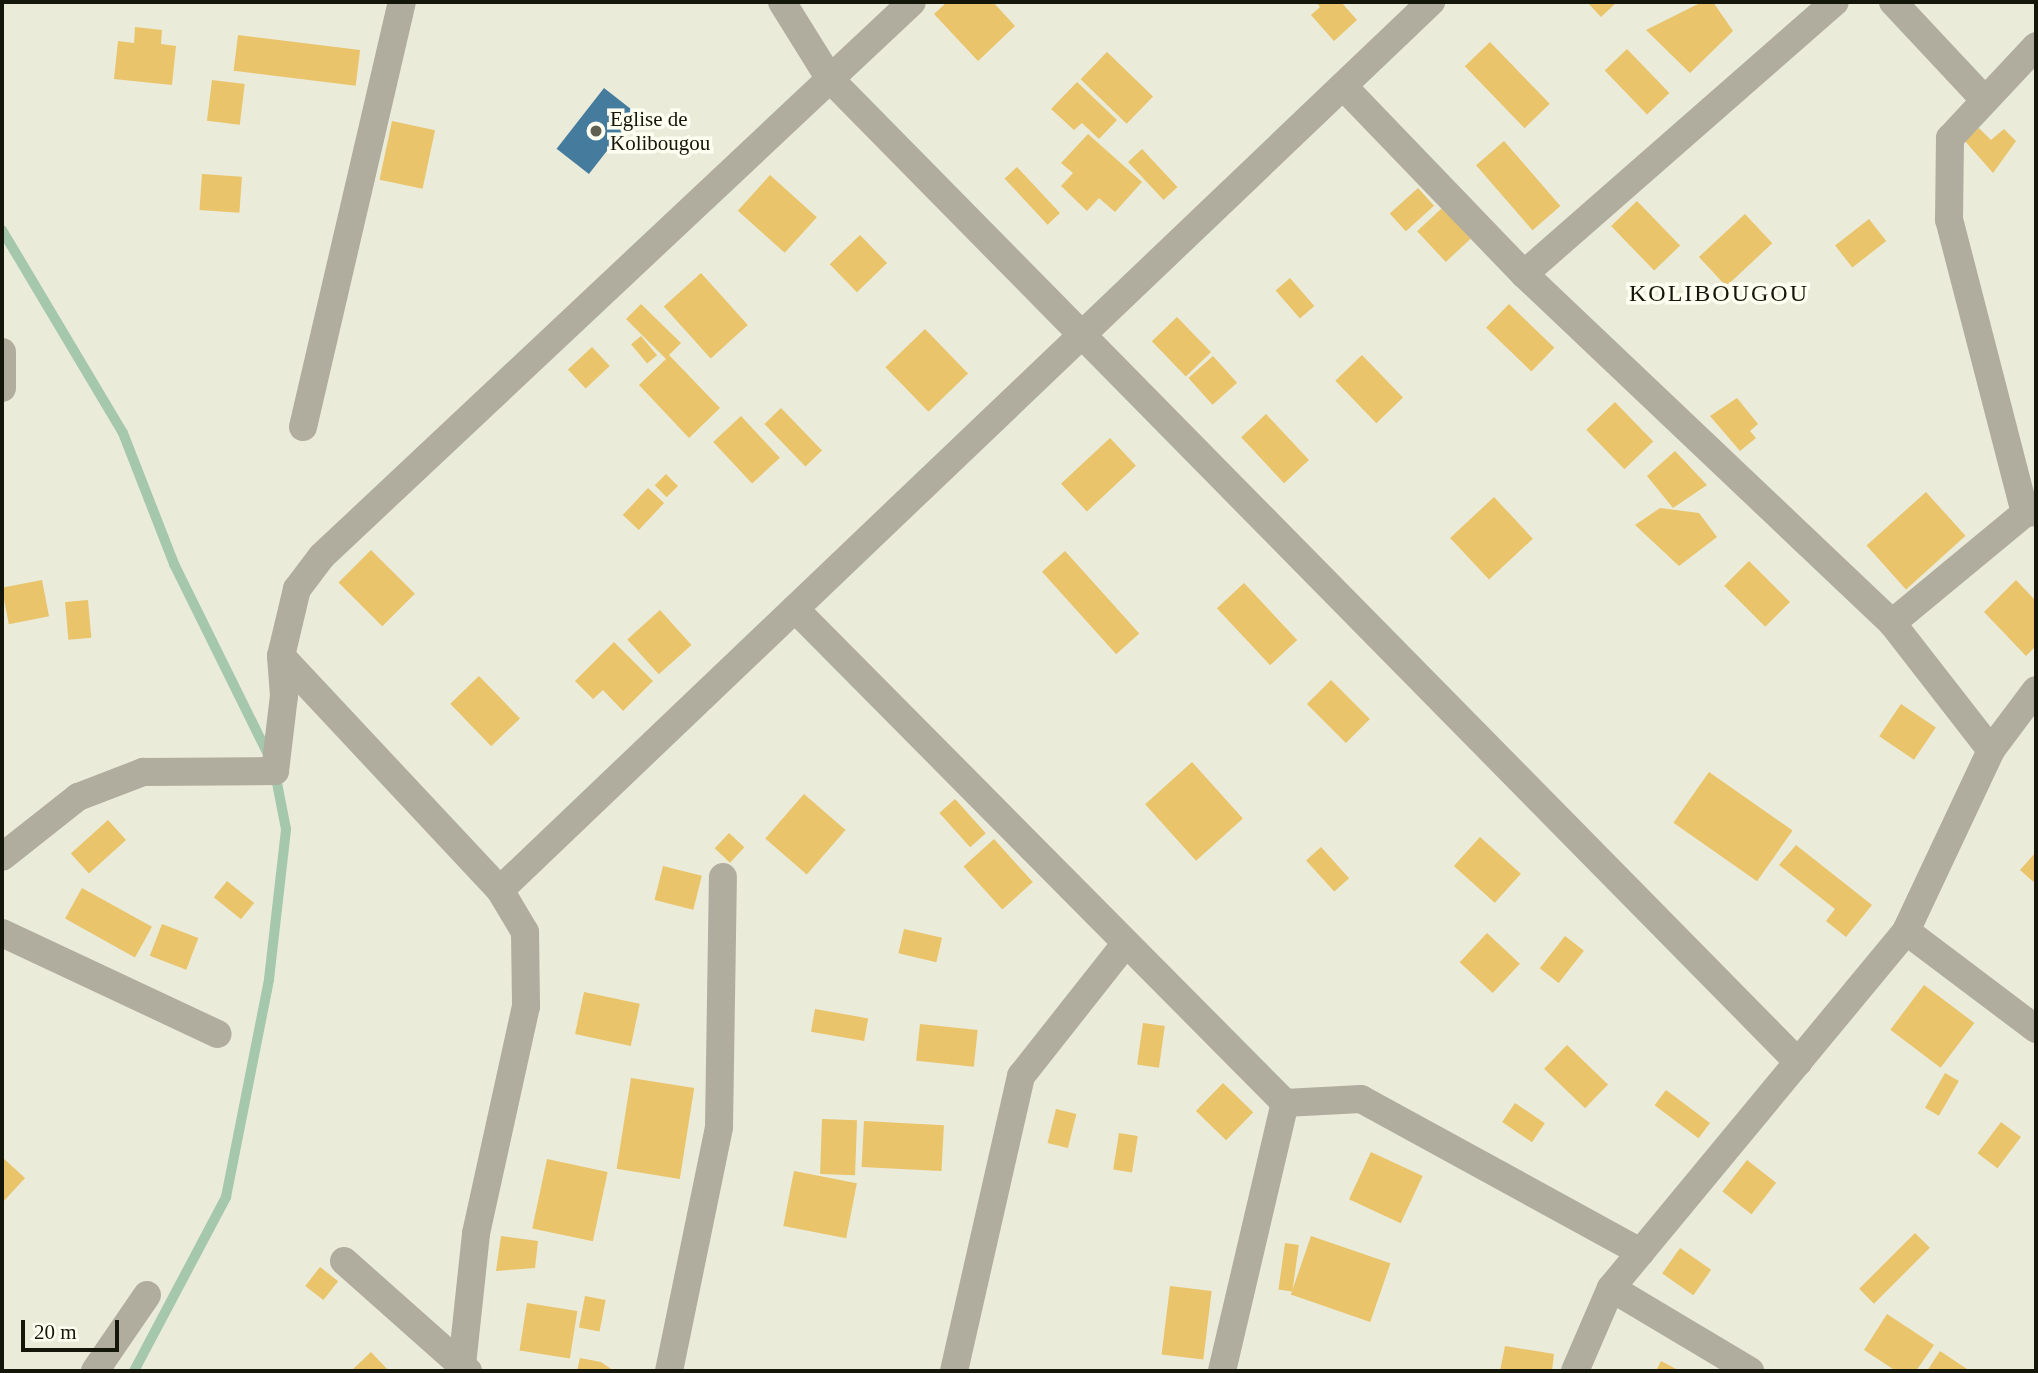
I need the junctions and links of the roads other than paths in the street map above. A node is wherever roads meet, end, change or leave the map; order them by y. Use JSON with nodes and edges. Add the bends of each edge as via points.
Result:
{"nodes":[{"id":1,"x":402,"y":2,"type":"edge"},
{"id":2,"x":782,"y":2,"type":"edge"},
{"id":3,"x":912,"y":2,"type":"edge"},
{"id":4,"x":1431,"y":2,"type":"edge"},
{"id":5,"x":1835,"y":2,"type":"edge"},
{"id":6,"x":1893,"y":2,"type":"edge"},
{"id":7,"x":2036,"y":46,"type":"edge"},
{"id":8,"x":830,"y":79,"type":"junction"},
{"id":9,"x":1343,"y":86,"type":"junction"},
{"id":10,"x":1982,"y":97,"type":"junction"},
{"id":11,"x":1524,"y":274,"type":"junction"},
{"id":12,"x":1083,"y":334,"type":"junction"},
{"id":13,"x":2,"y":352,"type":"edge"},
{"id":14,"x":2,"y":388,"type":"edge"},
{"id":15,"x":303,"y":427,"type":"dead end"},
{"id":16,"x":2031,"y":513,"type":"edge"},
{"id":17,"x":795,"y":609,"type":"junction"},
{"id":18,"x":1892,"y":623,"type":"junction"},
{"id":19,"x":281,"y":656,"type":"junction"},
{"id":20,"x":2036,"y":690,"type":"edge"},
{"id":21,"x":1991,"y":750,"type":"junction"},
{"id":22,"x":2,"y":858,"type":"edge"},
{"id":23,"x":723,"y":877,"type":"dead end"},
{"id":24,"x":500,"y":890,"type":"junction"},
{"id":25,"x":1906,"y":931,"type":"junction"},
{"id":26,"x":2,"y":933,"type":"edge"},
{"id":27,"x":1126,"y":943,"type":"junction"},
{"id":28,"x":2036,"y":1030,"type":"edge"},
{"id":29,"x":218,"y":1034,"type":"dead end"},
{"id":30,"x":1798,"y":1062,"type":"junction"},
{"id":31,"x":1285,"y":1103,"type":"junction"},
{"id":32,"x":1641,"y":1252,"type":"junction"},
{"id":33,"x":344,"y":1261,"type":"dead end"},
{"id":34,"x":1611,"y":1288,"type":"junction"},
{"id":35,"x":147,"y":1295,"type":"dead end"},
{"id":36,"x":465,"y":1369,"type":"edge"},
{"id":37,"x":95,"y":1371,"type":"edge"},
{"id":38,"x":669,"y":1371,"type":"edge"},
{"id":39,"x":954,"y":1371,"type":"edge"},
{"id":40,"x":1222,"y":1371,"type":"edge"},
{"id":41,"x":1575,"y":1371,"type":"edge"},
{"id":42,"x":1750,"y":1371,"type":"edge"}],
"edges":[{"from":1,"to":15,"type":"street"},
{"from":2,"to":8,"type":"street"},
{"from":3,"to":8,"type":"street"},
{"from":4,"to":9,"type":"street"},
{"from":5,"to":11,"type":"street"},
{"from":6,"to":10,"type":"street"},
{"from":7,"to":10,"type":"street"},
{"from":8,"to":12,"type":"street"},
{"from":8,"to":19,"type":"street","via":[[322,556],[297,589]]},
{"from":9,"to":11,"type":"street"},
{"from":9,"to":12,"type":"street"},
{"from":10,"to":16,"type":"street","via":[[1950,138],[1949,220]]},
{"from":11,"to":18,"type":"street"},
{"from":12,"to":17,"type":"street"},
{"from":12,"to":30,"type":"street"},
{"from":13,"to":14,"type":"street"},
{"from":16,"to":18,"type":"street"},
{"from":17,"to":24,"type":"street"},
{"from":17,"to":27,"type":"street"},
{"from":18,"to":21,"type":"street"},
{"from":19,"to":22,"type":"street","via":[[284,696],[275,771],[143,772],[78,797]]},
{"from":19,"to":24,"type":"street"},
{"from":20,"to":21,"type":"street"},
{"from":21,"to":25,"type":"street"},
{"from":23,"to":38,"type":"street","via":[[719,1127]]},
{"from":24,"to":36,"type":"street","via":[[525,932],[526,1006],[476,1234]]},
{"from":25,"to":28,"type":"street"},
{"from":25,"to":30,"type":"street"},
{"from":26,"to":29,"type":"street"},
{"from":27,"to":31,"type":"street"},
{"from":27,"to":39,"type":"street","via":[[1021,1076]]},
{"from":30,"to":32,"type":"street"},
{"from":31,"to":32,"type":"street","via":[[1362,1099]]},
{"from":31,"to":40,"type":"street"},
{"from":32,"to":34,"type":"street"},
{"from":33,"to":36,"type":"street"},
{"from":34,"to":41,"type":"street"},
{"from":34,"to":42,"type":"street"},
{"from":35,"to":37,"type":"street"}]}
